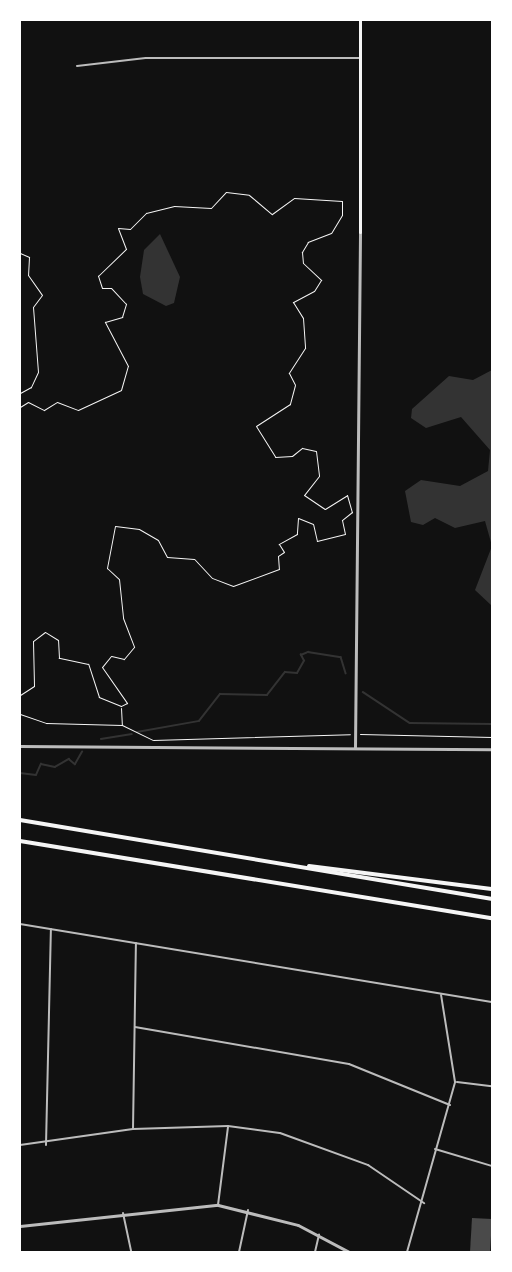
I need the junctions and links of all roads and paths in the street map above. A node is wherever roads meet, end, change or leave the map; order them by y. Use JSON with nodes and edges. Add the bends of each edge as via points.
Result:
{"nodes":[{"id":1,"x":360,"y":20,"type":"edge"},
{"id":2,"x":359,"y":58,"type":"junction"},
{"id":3,"x":77,"y":66,"type":"dead end"},
{"id":4,"x":360,"y":232,"type":"joint"},
{"id":5,"x":20,"y":253,"type":"edge"},
{"id":6,"x":20,"y":393,"type":"edge"},
{"id":7,"x":20,"y":407,"type":"edge"},
{"id":8,"x":20,"y":695,"type":"edge"},
{"id":9,"x":121,"y":706,"type":"junction"},
{"id":10,"x":20,"y":714,"type":"edge"},
{"id":11,"x":122,"y":725,"type":"junction"},
{"id":12,"x":355,"y":734,"type":"junction"},
{"id":13,"x":492,"y":737,"type":"edge"},
{"id":14,"x":20,"y":746,"type":"edge"},
{"id":15,"x":355,"y":747,"type":"junction"},
{"id":16,"x":492,"y":749,"type":"edge"},
{"id":17,"x":20,"y":820,"type":"edge"},
{"id":18,"x":20,"y":841,"type":"edge"},
{"id":19,"x":274,"y":862,"type":"junction"},
{"id":20,"x":492,"y":888,"type":"edge"},
{"id":21,"x":492,"y":899,"type":"edge"},
{"id":22,"x":492,"y":918,"type":"edge"},
{"id":23,"x":20,"y":924,"type":"edge"},
{"id":24,"x":51,"y":929,"type":"junction"},
{"id":25,"x":136,"y":944,"type":"junction"},
{"id":26,"x":441,"y":995,"type":"junction"},
{"id":27,"x":492,"y":1002,"type":"edge"},
{"id":28,"x":135,"y":1027,"type":"junction"},
{"id":29,"x":455,"y":1082,"type":"junction"},
{"id":30,"x":492,"y":1086,"type":"edge"},
{"id":31,"x":450,"y":1105,"type":"junction"},
{"id":32,"x":228,"y":1126,"type":"junction"},
{"id":33,"x":133,"y":1129,"type":"junction"},
{"id":34,"x":20,"y":1145,"type":"edge"},
{"id":35,"x":46,"y":1145,"type":"junction"},
{"id":36,"x":434,"y":1149,"type":"junction"},
{"id":37,"x":492,"y":1166,"type":"edge"},
{"id":38,"x":424,"y":1203,"type":"junction"},
{"id":39,"x":218,"y":1205,"type":"junction"},
{"id":40,"x":248,"y":1210,"type":"junction"},
{"id":41,"x":123,"y":1213,"type":"junction"},
{"id":42,"x":20,"y":1226,"type":"edge"},
{"id":43,"x":319,"y":1234,"type":"junction"},
{"id":44,"x":131,"y":1252,"type":"edge"},
{"id":45,"x":239,"y":1252,"type":"edge"},
{"id":46,"x":315,"y":1252,"type":"edge"},
{"id":47,"x":350,"y":1252,"type":"edge"},
{"id":48,"x":407,"y":1252,"type":"edge"}],
"edges":[{"from":1,"to":2,"type":"main road"},
{"from":2,"to":3,"type":"street","via":[[146,58]]},
{"from":2,"to":4,"type":"main road"},
{"from":4,"to":12,"type":"street"},
{"from":5,"to":6,"type":"path","via":[[29,257],[28,275],[42,295],[33,307],[38,325],[31,338],[38,372],[31,387]]},
{"from":7,"to":9,"type":"path","via":[[28,402],[44,410],[57,402],[78,410],[121,390],[128,366],[105,322],[122,317],[126,304],[111,288],[102,288],[98,276],[126,249],[118,228],[130,230],[146,213],[174,206],[210,208],[226,192],[249,195],[272,214],[294,198],[342,201],[342,215],[331,233],[308,242],[302,252],[303,263],[321,280],[293,302],[303,318],[305,348],[288,373],[295,385],[290,404],[256,426],[275,457],[302,448],[316,451],[321,471],[304,495],[325,509],[347,495],[352,512],[342,520],[346,531],[317,541],[314,524],[298,518],[297,534],[279,544],[284,552],[278,556],[279,569],[234,586],[212,578],[194,559],[167,557],[158,540],[139,529],[115,526],[107,568],[119,579],[123,618],[134,647],[124,659],[111,657],[102,667],[112,686],[127,697]]},
{"from":8,"to":9,"type":"path","via":[[34,686],[33,641],[45,632],[58,640],[59,658],[88,664],[99,697]]},
{"from":9,"to":11,"type":"path"},
{"from":10,"to":11,"type":"path","via":[[46,723]]},
{"from":11,"to":12,"type":"path","via":[[153,740]]},
{"from":12,"to":13,"type":"path"},
{"from":12,"to":15,"type":"street"},
{"from":14,"to":15,"type":"street"},
{"from":15,"to":16,"type":"street"},
{"from":17,"to":19,"type":"highway"},
{"from":18,"to":22,"type":"highway"},
{"from":19,"to":20,"type":"highway"},
{"from":19,"to":21,"type":"highway"},
{"from":23,"to":24,"type":"street"},
{"from":24,"to":25,"type":"street"},
{"from":24,"to":35,"type":"street"},
{"from":25,"to":26,"type":"street"},
{"from":25,"to":28,"type":"street"},
{"from":26,"to":27,"type":"street"},
{"from":26,"to":29,"type":"street"},
{"from":28,"to":31,"type":"street","via":[[349,1064]]},
{"from":28,"to":33,"type":"street"},
{"from":29,"to":30,"type":"street"},
{"from":29,"to":31,"type":"street"},
{"from":31,"to":36,"type":"street"},
{"from":32,"to":33,"type":"street"},
{"from":32,"to":38,"type":"street","via":[[280,1133],[326,1148],[368,1165]]},
{"from":32,"to":39,"type":"street"},
{"from":33,"to":35,"type":"street"},
{"from":34,"to":35,"type":"street"},
{"from":36,"to":37,"type":"street"},
{"from":36,"to":38,"type":"street"},
{"from":38,"to":48,"type":"street"},
{"from":39,"to":40,"type":"street"},
{"from":39,"to":41,"type":"street"},
{"from":40,"to":43,"type":"street"},
{"from":40,"to":45,"type":"street"},
{"from":41,"to":42,"type":"street"},
{"from":41,"to":44,"type":"street"},
{"from":43,"to":46,"type":"street"},
{"from":43,"to":47,"type":"street"}]}
